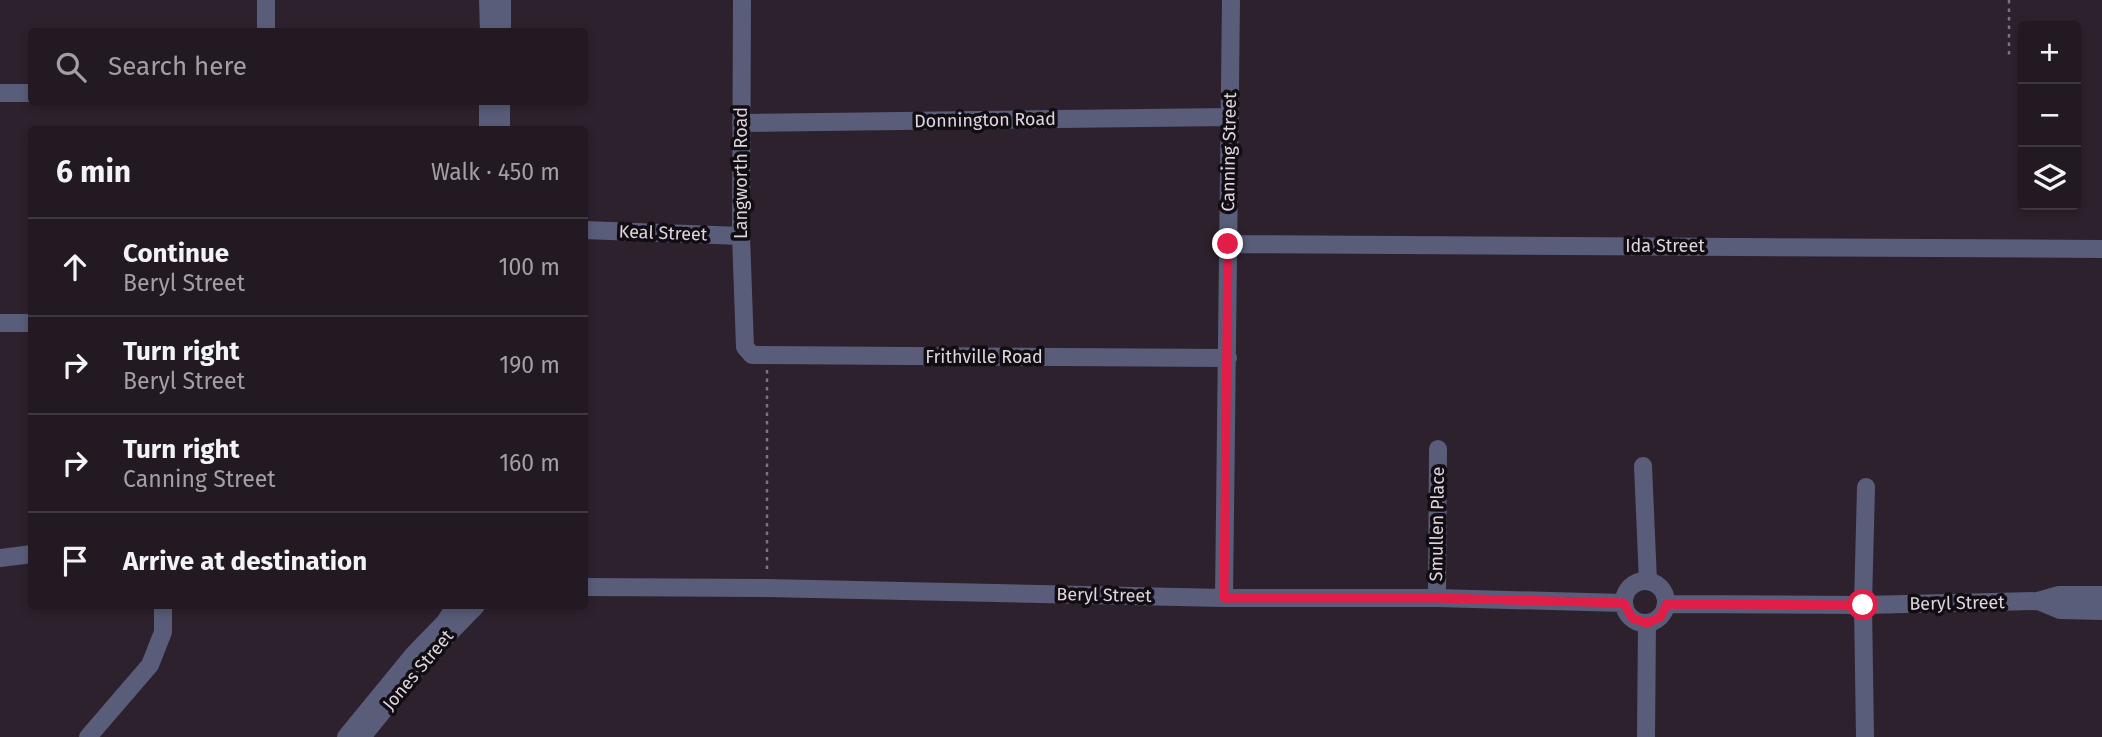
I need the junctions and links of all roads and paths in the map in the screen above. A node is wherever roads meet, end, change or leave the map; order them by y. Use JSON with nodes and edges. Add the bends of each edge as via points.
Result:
{"nodes":[{"id":1,"x":266,"y":0,"type":"edge"},
{"id":2,"x":488,"y":0,"type":"edge"},
{"id":3,"x":502,"y":0,"type":"edge"},
{"id":4,"x":742,"y":0,"type":"edge"},
{"id":5,"x":1231,"y":0,"type":"edge"},
{"id":6,"x":2009,"y":0,"type":"edge"},
{"id":7,"x":266,"y":28,"type":"edge"},
{"id":8,"x":489,"y":28,"type":"edge"},
{"id":9,"x":502,"y":28,"type":"edge"},
{"id":10,"x":2009,"y":60,"type":"dead end"},
{"id":11,"x":0,"y":93,"type":"edge"},
{"id":12,"x":28,"y":93,"type":"edge"},
{"id":13,"x":488,"y":105,"type":"edge"},
{"id":14,"x":501,"y":105,"type":"edge"},
{"id":15,"x":1229,"y":117,"type":"junction"},
{"id":16,"x":741,"y":122,"type":"junction"},
{"id":17,"x":488,"y":126,"type":"edge"},
{"id":18,"x":501,"y":126,"type":"edge"},
{"id":19,"x":588,"y":230,"type":"edge"},
{"id":20,"x":741,"y":236,"type":"junction"},
{"id":21,"x":1228,"y":244,"type":"junction"},
{"id":22,"x":2102,"y":249,"type":"edge"},
{"id":23,"x":0,"y":323,"type":"edge"},
{"id":24,"x":28,"y":323,"type":"edge"},
{"id":25,"x":745,"y":347,"type":"joint"},
{"id":26,"x":767,"y":356,"type":"junction"},
{"id":27,"x":1228,"y":358,"type":"junction"},
{"id":28,"x":1438,"y":449,"type":"dead end"},
{"id":29,"x":1643,"y":466,"type":"dead end"},
{"id":30,"x":1866,"y":487,"type":"dead end"},
{"id":31,"x":28,"y":554,"type":"edge"},
{"id":32,"x":0,"y":558,"type":"edge"},
{"id":33,"x":1648,"y":581,"type":"junction"},
{"id":34,"x":588,"y":587,"type":"edge"},
{"id":35,"x":767,"y":588,"type":"junction"},
{"id":36,"x":2102,"y":595,"type":"edge"},
{"id":37,"x":1224,"y":598,"type":"junction"},
{"id":38,"x":1437,"y":598,"type":"junction"},
{"id":39,"x":2038,"y":601,"type":"junction"},
{"id":40,"x":1624,"y":603,"type":"junction"},
{"id":41,"x":1667,"y":604,"type":"junction"},
{"id":42,"x":1863,"y":605,"type":"junction"},
{"id":43,"x":163,"y":609,"type":"edge"},
{"id":44,"x":453,"y":609,"type":"edge"},
{"id":45,"x":473,"y":609,"type":"edge"},
{"id":46,"x":2102,"y":611,"type":"edge"},
{"id":47,"x":1647,"y":623,"type":"junction"},
{"id":48,"x":88,"y":737,"type":"edge"},
{"id":49,"x":346,"y":737,"type":"edge"},
{"id":50,"x":362,"y":737,"type":"edge"},
{"id":51,"x":1646,"y":737,"type":"edge"},
{"id":52,"x":1865,"y":737,"type":"edge"}],
"edges":[{"from":1,"to":7,"type":"street"},
{"from":2,"to":8,"type":"street"},
{"from":3,"to":9,"type":"street"},
{"from":4,"to":16,"type":"street","name":"Langworth Road"},
{"from":5,"to":15,"type":"street","name":"Canning Street"},
{"from":6,"to":10,"type":"path"},
{"from":11,"to":12,"type":"street"},
{"from":13,"to":17,"type":"street"},
{"from":14,"to":18,"type":"street"},
{"from":15,"to":16,"type":"street","name":"Donnington Road"},
{"from":15,"to":21,"type":"street","name":"Canning Street"},
{"from":16,"to":20,"type":"street","name":"Langworth Road"},
{"from":19,"to":20,"type":"street","name":"Keal Street"},
{"from":20,"to":25,"type":"street","name":"Langworth Road"},
{"from":21,"to":22,"type":"street","name":"Ida Street"},
{"from":21,"to":27,"type":"street","name":"Canning Street"},
{"from":23,"to":24,"type":"street"},
{"from":25,"to":26,"type":"street","name":"Frithville Road","via":[[752,355]]},
{"from":26,"to":27,"type":"street","name":"Frithville Road"},
{"from":26,"to":35,"type":"path"},
{"from":27,"to":37,"type":"street","name":"Canning Street"},
{"from":28,"to":38,"type":"street","name":"Smullen Place"},
{"from":29,"to":33,"type":"street"},
{"from":30,"to":42,"type":"street"},
{"from":31,"to":32,"type":"street"},
{"from":33,"to":40,"type":"street","via":[[1630,586]]},
{"from":33,"to":41,"type":"street","via":[[1662,589]]},
{"from":34,"to":35,"type":"street","name":"Beryl Street"},
{"from":35,"to":37,"type":"street","name":"Beryl Street"},
{"from":36,"to":39,"type":"street","name":"Beryl Street","via":[[2059,595]]},
{"from":37,"to":38,"type":"street","name":"Beryl Street"},
{"from":38,"to":40,"type":"street","name":"Beryl Street"},
{"from":39,"to":42,"type":"street","name":"Beryl Street"},
{"from":39,"to":46,"type":"street","name":"Beryl Street","via":[[2060,610]]},
{"from":40,"to":47,"type":"street","via":[[1632,618]]},
{"from":41,"to":42,"type":"street","name":"Beryl Street"},
{"from":41,"to":47,"type":"street","via":[[1660,617]]},
{"from":42,"to":52,"type":"street"},
{"from":43,"to":48,"type":"street","via":[[163,632],[150,665]]},
{"from":44,"to":49,"type":"street","name":"Jones Street"},
{"from":45,"to":50,"type":"street","name":"Jones Street","via":[[429,654]]},
{"from":47,"to":51,"type":"street"}]}
